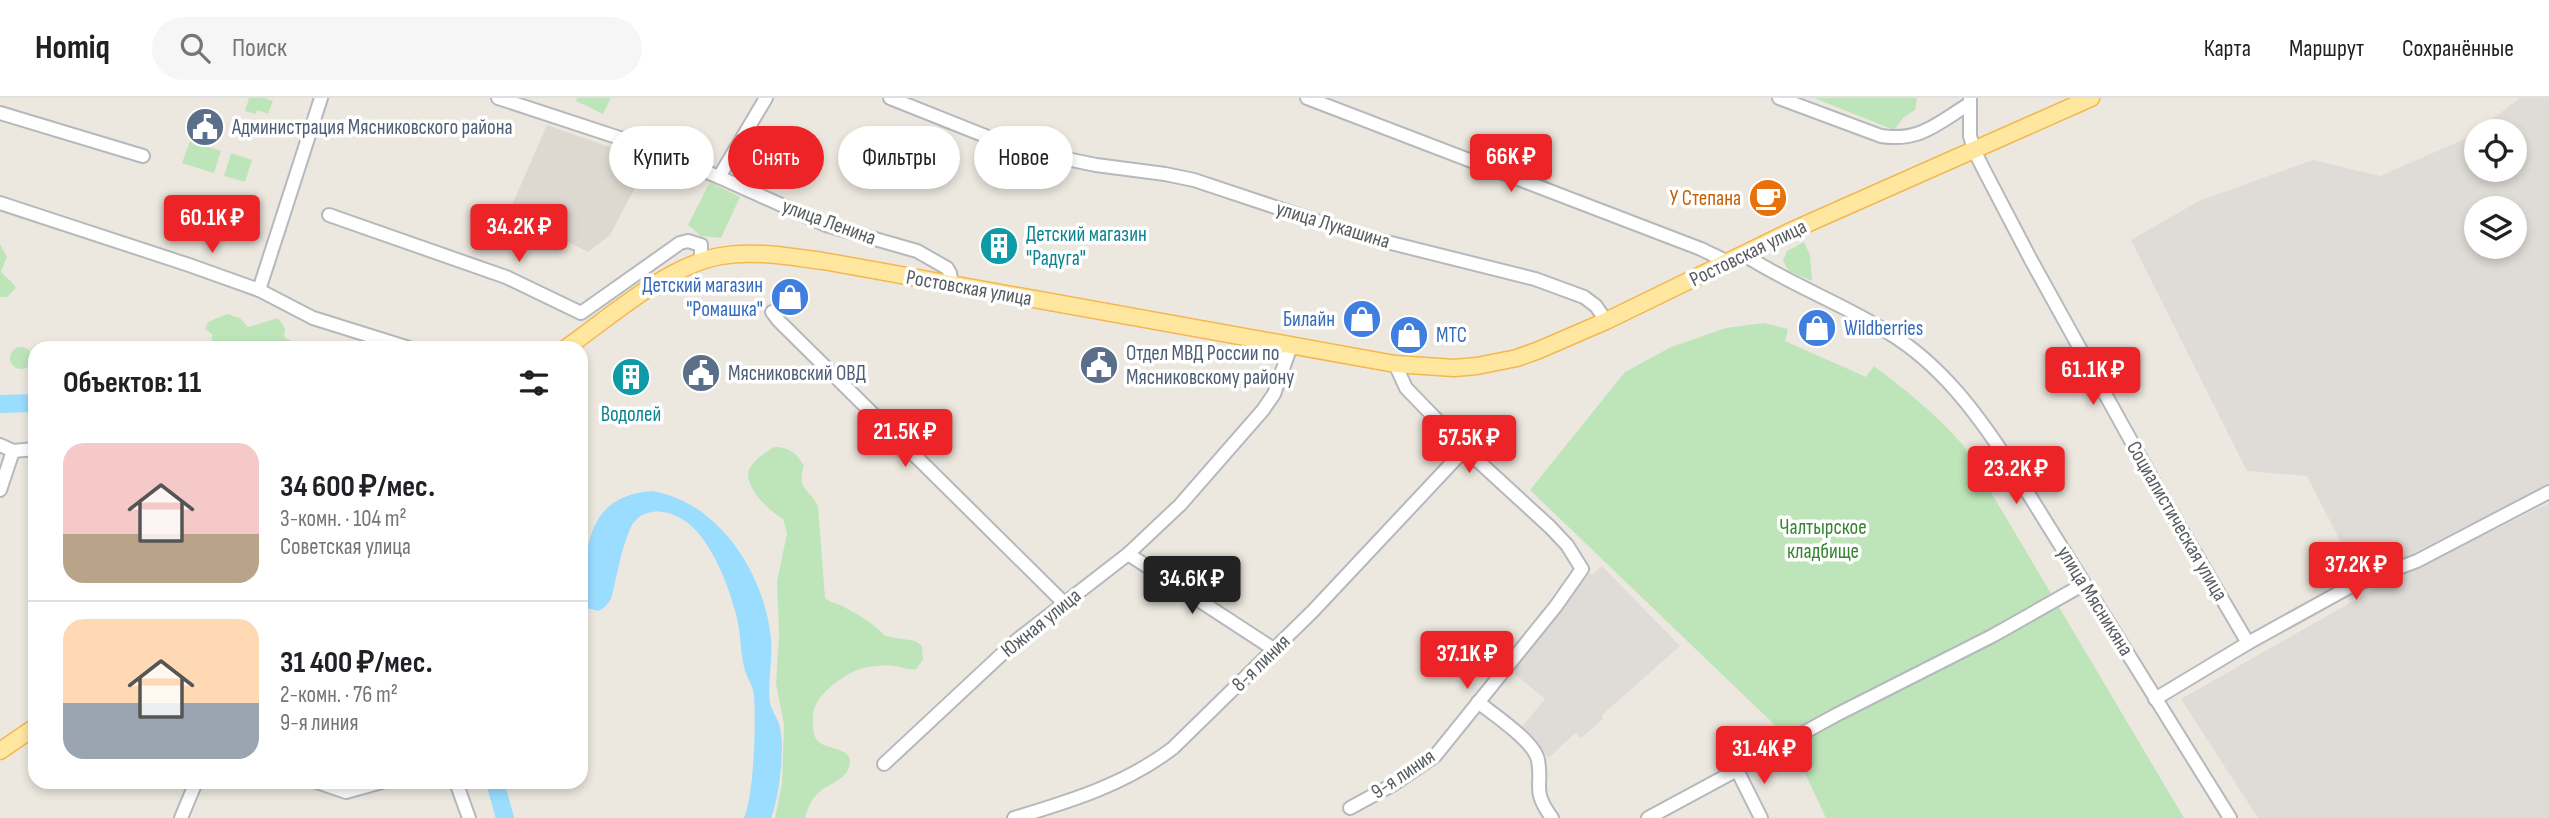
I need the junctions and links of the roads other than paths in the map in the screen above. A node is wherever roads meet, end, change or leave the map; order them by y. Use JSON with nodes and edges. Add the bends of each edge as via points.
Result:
{"nodes":[{"id":1,"x":321,"y":98,"type":"edge"},
{"id":2,"x":498,"y":98,"type":"edge"},
{"id":3,"x":766,"y":98,"type":"edge"},
{"id":4,"x":890,"y":98,"type":"edge"},
{"id":5,"x":1307,"y":98,"type":"edge"},
{"id":6,"x":1779,"y":98,"type":"edge"},
{"id":7,"x":2091,"y":98,"type":"edge"},
{"id":8,"x":1969,"y":101,"type":"edge"},
{"id":9,"x":0,"y":113,"type":"edge"},
{"id":10,"x":1974,"y":150,"type":"junction"},
{"id":11,"x":144,"y":156,"type":"dead end"},
{"id":12,"x":719,"y":177,"type":"junction"},
{"id":13,"x":0,"y":203,"type":"edge"},
{"id":14,"x":329,"y":215,"type":"dead end"},
{"id":15,"x":1736,"y":258,"type":"junction"},
{"id":16,"x":701,"y":261,"type":"junction"},
{"id":17,"x":952,"y":284,"type":"junction"},
{"id":18,"x":259,"y":290,"type":"junction"},
{"id":19,"x":772,"y":312,"type":"dead end"},
{"id":20,"x":1606,"y":321,"type":"junction"},
{"id":21,"x":387,"y":341,"type":"edge"},
{"id":22,"x":576,"y":341,"type":"edge"},
{"id":23,"x":1290,"y":346,"type":"junction"},
{"id":24,"x":1395,"y":364,"type":"junction"},
{"id":25,"x":0,"y":445,"type":"edge"},
{"id":26,"x":1465,"y":449,"type":"junction"},
{"id":27,"x":28,"y":450,"type":"edge"},
{"id":28,"x":13,"y":451,"type":"junction"},
{"id":29,"x":0,"y":489,"type":"edge"},
{"id":30,"x":2549,"y":492,"type":"edge"},
{"id":31,"x":1128,"y":554,"type":"junction"},
{"id":32,"x":2084,"y":584,"type":"junction"},
{"id":33,"x":1065,"y":603,"type":"junction"},
{"id":34,"x":2248,"y":642,"type":"junction"},
{"id":35,"x":1275,"y":650,"type":"junction"},
{"id":36,"x":2155,"y":699,"type":"junction"},
{"id":37,"x":1478,"y":702,"type":"junction"},
{"id":38,"x":28,"y":732,"type":"edge"},
{"id":39,"x":0,"y":751,"type":"edge"},
{"id":40,"x":1758,"y":758,"type":"dead end"},
{"id":41,"x":884,"y":764,"type":"dead end"},
{"id":42,"x":193,"y":789,"type":"edge"},
{"id":43,"x":337,"y":789,"type":"edge"},
{"id":44,"x":357,"y":789,"type":"edge"},
{"id":45,"x":459,"y":789,"type":"edge"},
{"id":46,"x":1350,"y":808,"type":"dead end"},
{"id":47,"x":181,"y":818,"type":"edge"},
{"id":48,"x":469,"y":818,"type":"edge"},
{"id":49,"x":1014,"y":818,"type":"edge"},
{"id":50,"x":1552,"y":818,"type":"edge"},
{"id":51,"x":1648,"y":818,"type":"edge"},
{"id":52,"x":1761,"y":818,"type":"edge"},
{"id":53,"x":2230,"y":818,"type":"edge"}],
"edges":[{"from":1,"to":18,"type":"street"},
{"from":2,"to":12,"type":"street","name":"улица Ленина","via":[[635,143]]},
{"from":3,"to":12,"type":"street"},
{"from":4,"to":20,"type":"street","name":"улица Лукашина","via":[[1018,149],[1194,180],[1359,235],[1535,279],[1584,297],[1597,306]]},
{"from":5,"to":15,"type":"street","name":"улица Мясникяна","via":[[1701,249]]},
{"from":6,"to":8,"type":"street","via":[[1895,138],[1921,133]]},
{"from":7,"to":10,"type":"main road","name":"Ростовская улица"},
{"from":8,"to":10,"type":"street","name":"Социалистическая улица"},
{"from":9,"to":11,"type":"street"},
{"from":10,"to":15,"type":"main road","name":"Ростовская улица"},
{"from":10,"to":34,"type":"street","name":"Социалистическая улица","via":[[2155,484]]},
{"from":12,"to":17,"type":"street","name":"улица Ленина","via":[[826,225],[918,251],[947,268]]},
{"from":13,"to":18,"type":"street"},
{"from":14,"to":16,"type":"street","via":[[506,277],[581,313],[680,243],[701,245]]},
{"from":15,"to":20,"type":"main road","name":"Ростовская улица"},
{"from":15,"to":32,"type":"street","name":"улица Мясникяна","via":[[1849,310],[1890,333],[1934,367],[1992,436]]},
{"from":16,"to":17,"type":"main road","name":"Ростовская улица","via":[[741,254],[787,257]]},
{"from":16,"to":22,"type":"main road","name":"Ростовская улица","via":[[653,286]]},
{"from":17,"to":23,"type":"main road","name":"Ростовская улица"},
{"from":18,"to":21,"type":"street","via":[[313,318]]},
{"from":19,"to":33,"type":"street"},
{"from":20,"to":24,"type":"main road","name":"Ростовская улица","via":[[1539,350],[1497,362],[1454,368]]},
{"from":23,"to":24,"type":"main road","name":"Ростовская улица"},
{"from":23,"to":31,"type":"street","name":"Южная улица","via":[[1274,394],[1248,429],[1180,505]]},
{"from":24,"to":26,"type":"street","via":[[1406,388]]},
{"from":25,"to":28,"type":"street"},
{"from":26,"to":35,"type":"street","name":"8-я линия"},
{"from":26,"to":37,"type":"street","name":"9-я линия","via":[[1550,527],[1583,569]]},
{"from":27,"to":28,"type":"street"},
{"from":28,"to":29,"type":"street"},
{"from":30,"to":34,"type":"street","via":[[2417,561],[2353,585]]},
{"from":31,"to":33,"type":"street","name":"Южная улица"},
{"from":31,"to":35,"type":"street"},
{"from":32,"to":36,"type":"street","name":"улица Мясникяна"},
{"from":32,"to":40,"type":"street"},
{"from":33,"to":41,"type":"street","name":"Южная улица","via":[[974,678]]},
{"from":34,"to":36,"type":"street"},
{"from":35,"to":49,"type":"street","name":"8-я линия","via":[[1153,764],[1108,786]]},
{"from":36,"to":53,"type":"street","name":"улица Мясникяна"},
{"from":37,"to":46,"type":"street","name":"9-я линия","via":[[1435,756]]},
{"from":37,"to":50,"type":"street","via":[[1534,750],[1539,797]]},
{"from":38,"to":39,"type":"main road"},
{"from":42,"to":47,"type":"street"},
{"from":43,"to":44,"type":"street"},
{"from":45,"to":48,"type":"street"},
{"from":51,"to":52,"type":"street","via":[[1737,770]]}]}
